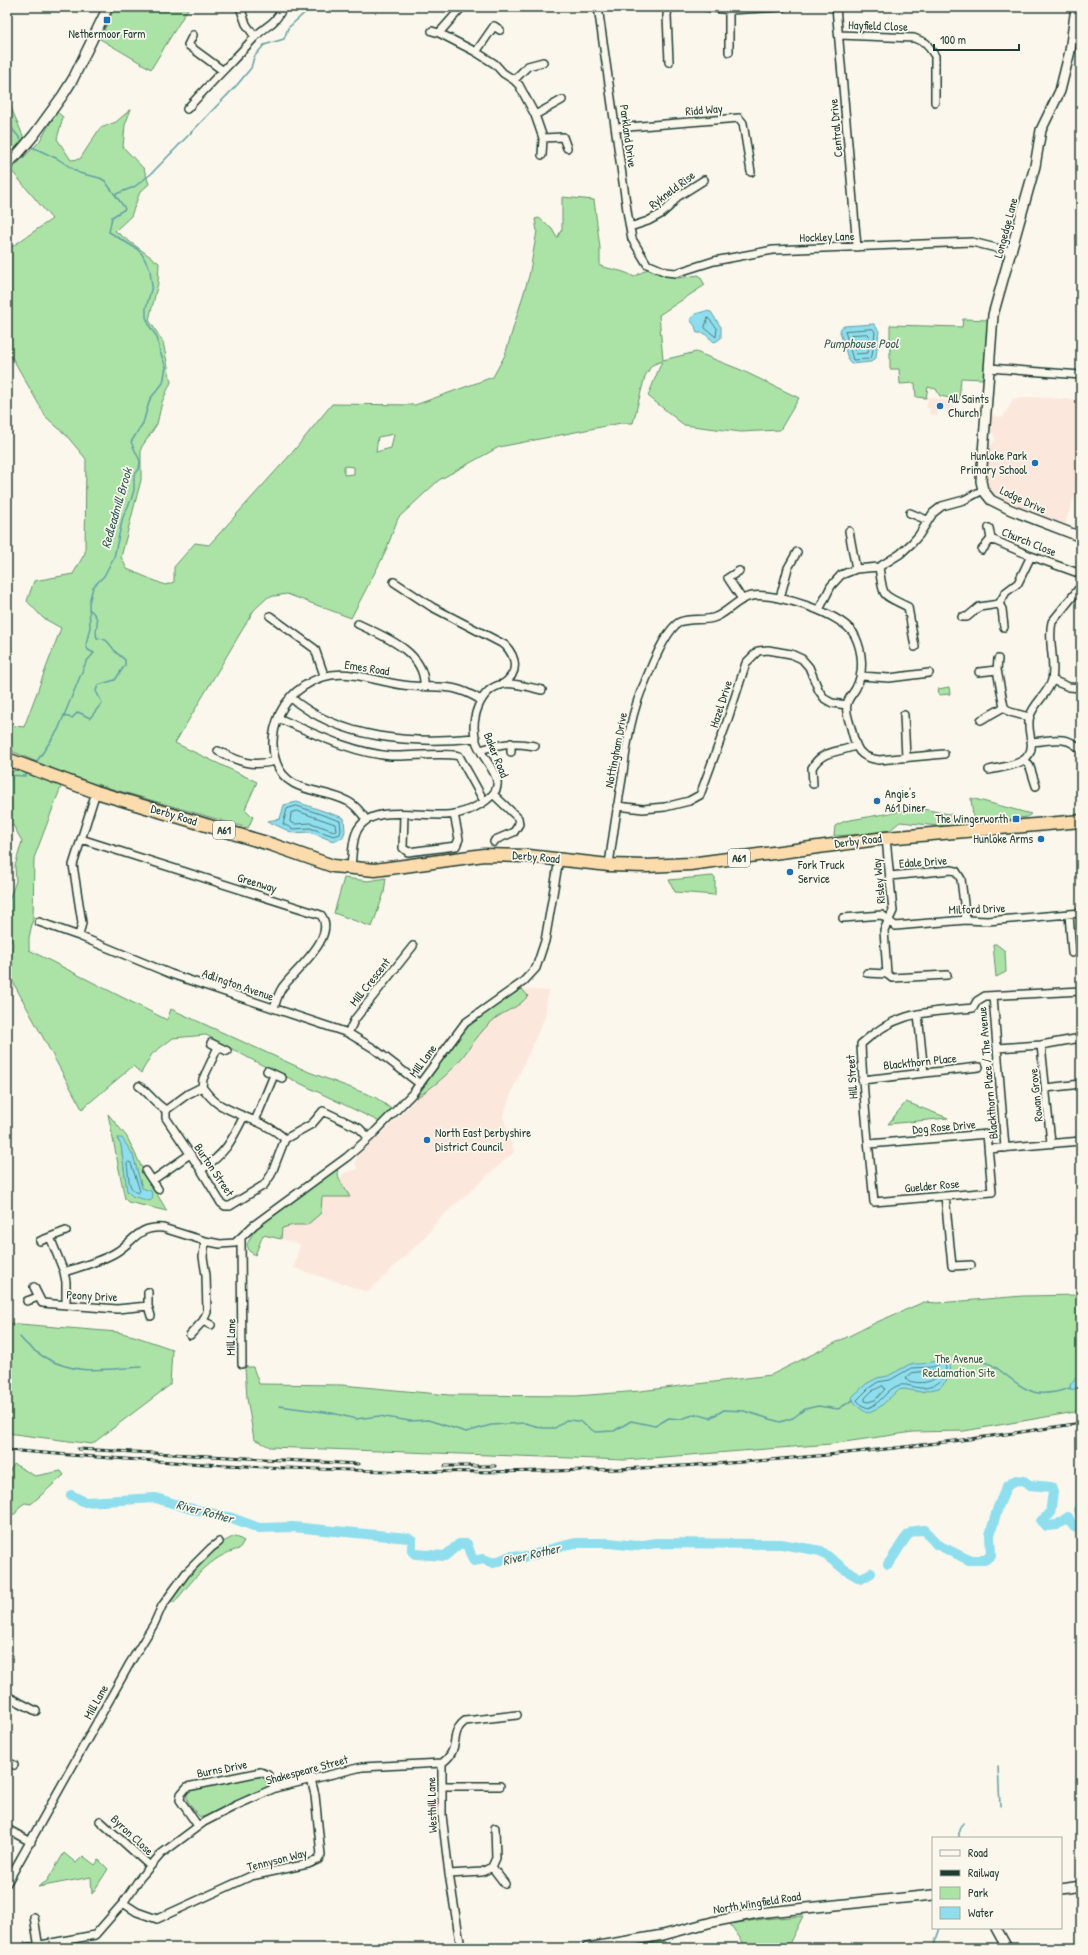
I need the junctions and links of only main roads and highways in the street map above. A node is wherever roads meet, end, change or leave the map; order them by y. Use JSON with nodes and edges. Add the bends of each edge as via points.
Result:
{"nodes":[{"id":1,"x":7,"y":759,"type":"edge"},
{"id":2,"x":1081,"y":821,"type":"edge"}],
"edges":[{"from":1,"to":2,"type":"highway","name":"Derby Road","number":"A61","via":[[96,792],[273,845],[333,866],[375,870],[509,854],[609,865],[690,864],[886,838]]}]}
